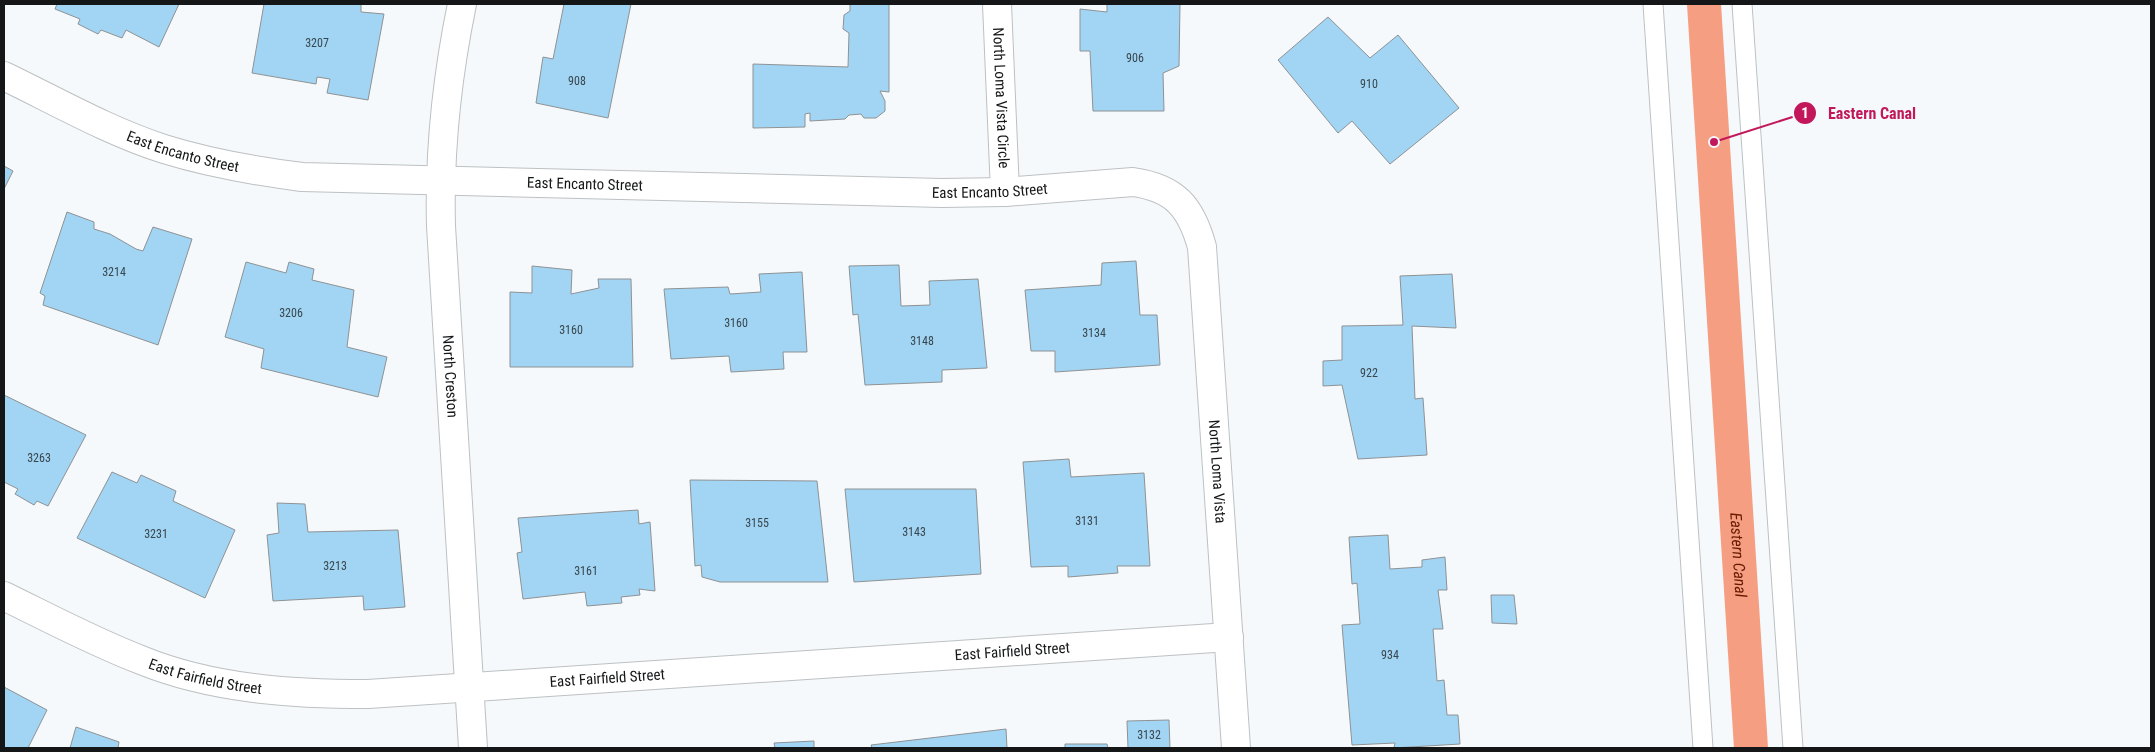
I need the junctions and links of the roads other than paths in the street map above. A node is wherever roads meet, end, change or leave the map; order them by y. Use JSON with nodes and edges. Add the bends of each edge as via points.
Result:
{"nodes":[{"id":1,"x":462,"y":4,"type":"edge"},
{"id":2,"x":997,"y":4,"type":"edge"},
{"id":3,"x":1652,"y":4,"type":"edge"},
{"id":4,"x":1742,"y":4,"type":"edge"},
{"id":5,"x":4,"y":76,"type":"edge"},
{"id":6,"x":440,"y":182,"type":"junction"},
{"id":7,"x":1005,"y":192,"type":"junction"},
{"id":8,"x":1180,"y":200,"type":"joint"},
{"id":9,"x":4,"y":596,"type":"edge"},
{"id":10,"x":1229,"y":637,"type":"junction"},
{"id":11,"x":469,"y":687,"type":"junction"},
{"id":12,"x":473,"y":748,"type":"edge"},
{"id":13,"x":1236,"y":748,"type":"edge"},
{"id":14,"x":1703,"y":748,"type":"edge"},
{"id":15,"x":1793,"y":748,"type":"edge"}],
"edges":[{"from":1,"to":6,"type":"street","name":"North Creston","via":[[450,70]]},
{"from":2,"to":7,"type":"street","name":"North Loma Vista Circle"},
{"from":3,"to":14,"type":"lane"},
{"from":4,"to":15,"type":"lane"},
{"from":5,"to":6,"type":"street","name":"East Encanto Street","via":[[115,129],[162,148],[211,162],[302,177]]},
{"from":6,"to":7,"type":"street","name":"East Encanto Street"},
{"from":6,"to":11,"type":"street","name":"North Creston","via":[[440,226]]},
{"from":7,"to":8,"type":"street","name":"East Encanto Street","via":[[1133,182],[1150,184]]},
{"from":8,"to":10,"type":"street","name":"North Loma Vista","via":[[1197,230],[1202,247]]},
{"from":9,"to":11,"type":"street","name":"East Fairfield Street","via":[[142,661],[234,685],[326,694]]},
{"from":10,"to":11,"type":"street","name":"East Fairfield Street"},
{"from":10,"to":13,"type":"street","name":"North Loma Vista"},
{"from":11,"to":12,"type":"street","name":"North Creston"}]}
